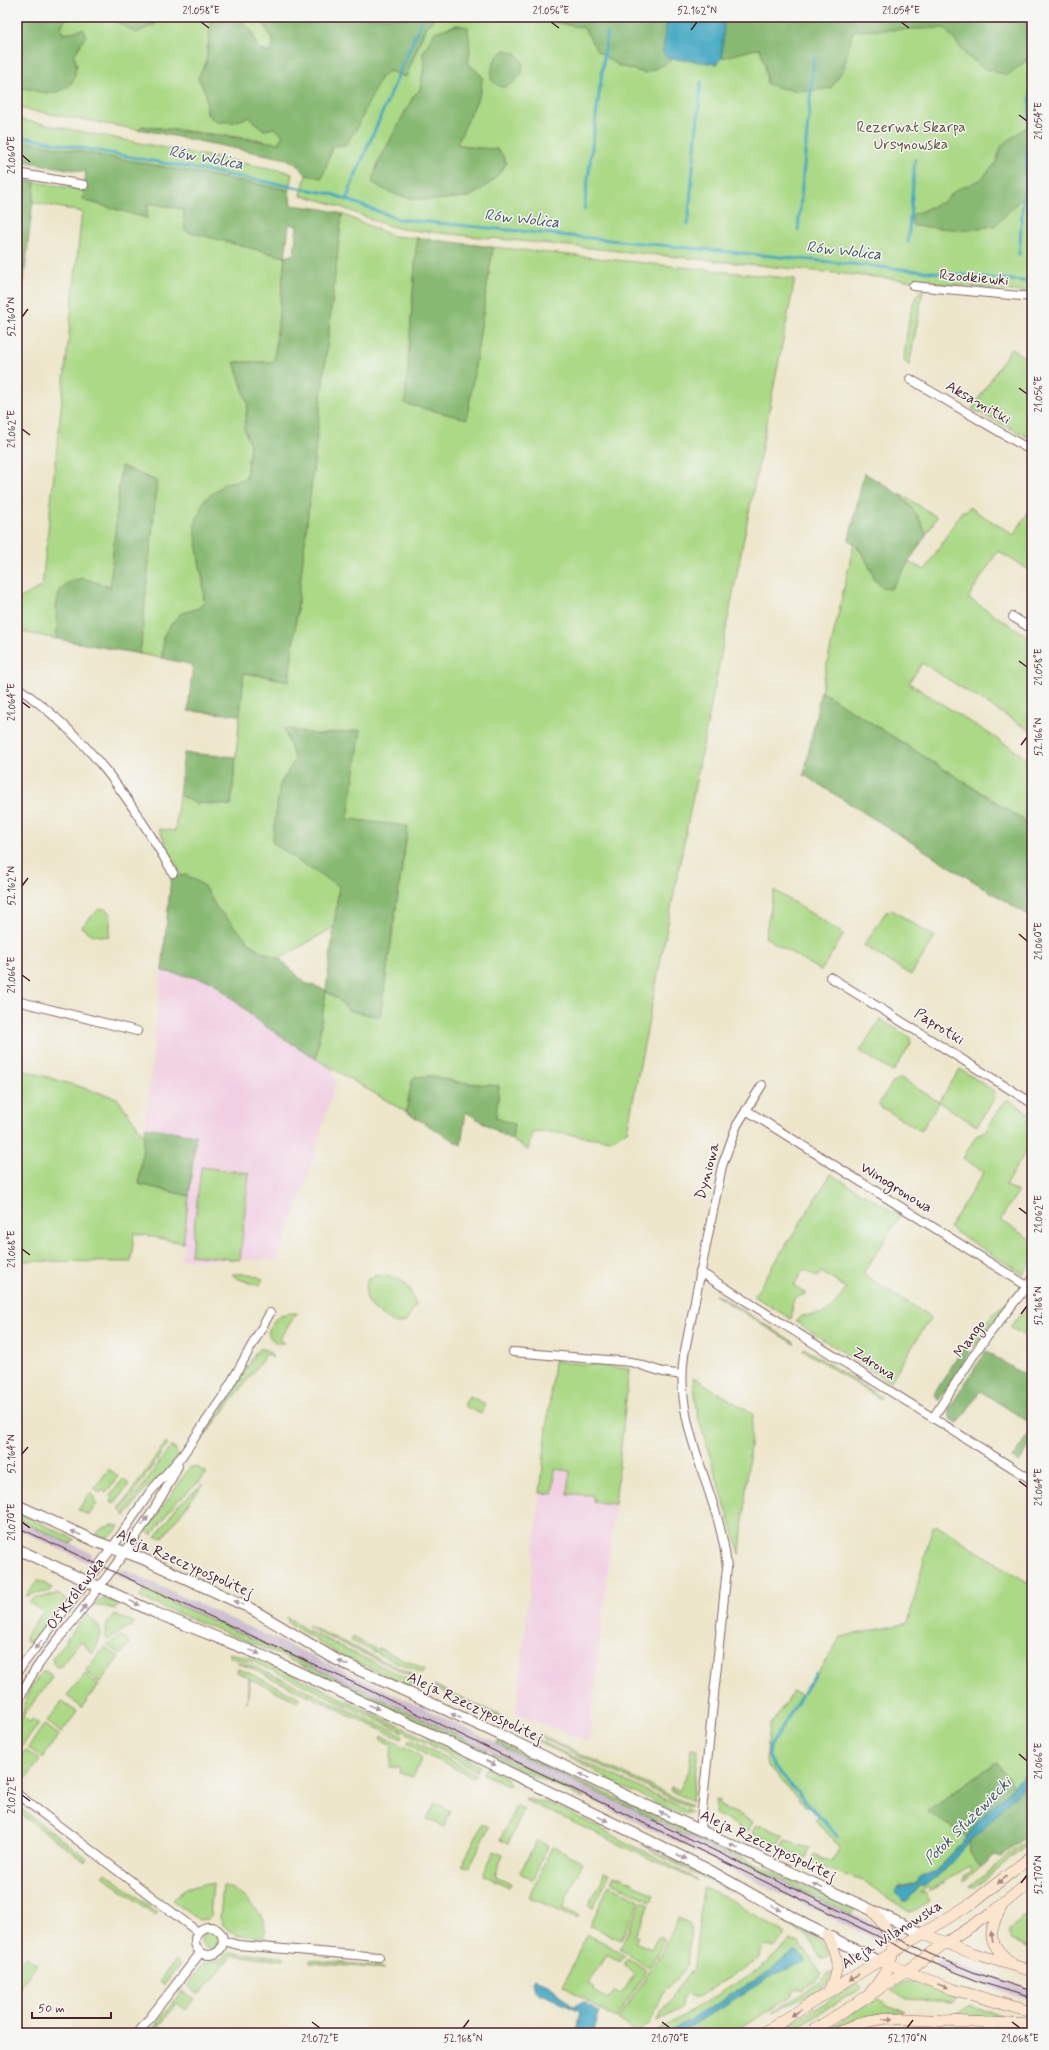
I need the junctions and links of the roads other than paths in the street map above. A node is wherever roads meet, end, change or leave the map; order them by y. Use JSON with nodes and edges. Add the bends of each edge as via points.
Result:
{"nodes":[{"id":1,"x":17,"y":173,"type":"edge"},
{"id":2,"x":84,"y":185,"type":"dead end"},
{"id":3,"x":913,"y":286,"type":"dead end"},
{"id":4,"x":1032,"y":297,"type":"edge"},
{"id":5,"x":910,"y":379,"type":"dead end"},
{"id":6,"x":1032,"y":451,"type":"edge"},
{"id":7,"x":1012,"y":617,"type":"dead end"},
{"id":8,"x":1032,"y":630,"type":"edge"},
{"id":9,"x":17,"y":687,"type":"edge"},
{"id":10,"x":173,"y":873,"type":"dead end"},
{"id":11,"x":830,"y":977,"type":"dead end"},
{"id":12,"x":17,"y":1001,"type":"edge"},
{"id":13,"x":137,"y":1031,"type":"dead end"},
{"id":14,"x":762,"y":1084,"type":"dead end"},
{"id":15,"x":1032,"y":1103,"type":"edge"},
{"id":16,"x":746,"y":1110,"type":"junction"},
{"id":17,"x":700,"y":1272,"type":"junction"},
{"id":18,"x":1031,"y":1285,"type":"edge"},
{"id":19,"x":270,"y":1314,"type":"dead end"},
{"id":20,"x":514,"y":1352,"type":"dead end"},
{"id":21,"x":682,"y":1375,"type":"junction"},
{"id":22,"x":933,"y":1418,"type":"junction"},
{"id":23,"x":182,"y":1456,"type":"junction"},
{"id":24,"x":1032,"y":1480,"type":"edge"},
{"id":25,"x":17,"y":1505,"type":"edge"},
{"id":26,"x":112,"y":1548,"type":"junction"},
{"id":27,"x":17,"y":1549,"type":"edge"},
{"id":28,"x":124,"y":1552,"type":"junction"},
{"id":29,"x":87,"y":1581,"type":"junction"},
{"id":30,"x":100,"y":1587,"type":"junction"},
{"id":31,"x":17,"y":1672,"type":"edge"},
{"id":32,"x":17,"y":1707,"type":"edge"},
{"id":33,"x":17,"y":1794,"type":"edge"},
{"id":34,"x":700,"y":1830,"type":"junction"},
{"id":35,"x":1032,"y":1856,"type":"edge"},
{"id":36,"x":1032,"y":1880,"type":"edge"},
{"id":37,"x":1004,"y":1903,"type":"junction"},
{"id":38,"x":873,"y":1911,"type":"junction"},
{"id":39,"x":198,"y":1932,"type":"junction"},
{"id":40,"x":923,"y":1934,"type":"junction"},
{"id":41,"x":827,"y":1936,"type":"junction"},
{"id":42,"x":224,"y":1942,"type":"junction"},
{"id":43,"x":945,"y":1943,"type":"junction"},
{"id":44,"x":201,"y":1952,"type":"junction"},
{"id":45,"x":892,"y":1953,"type":"junction"},
{"id":46,"x":379,"y":1957,"type":"dead end"},
{"id":47,"x":884,"y":1963,"type":"junction"},
{"id":48,"x":1014,"y":1966,"type":"junction"},
{"id":49,"x":1032,"y":1971,"type":"edge"},
{"id":50,"x":906,"y":1972,"type":"junction"},
{"id":51,"x":828,"y":1993,"type":"junction"},
{"id":52,"x":865,"y":1998,"type":"junction"},
{"id":53,"x":1032,"y":2012,"type":"edge"},
{"id":54,"x":1032,"y":2025,"type":"edge"},
{"id":55,"x":138,"y":2033,"type":"edge"},
{"id":56,"x":763,"y":2033,"type":"edge"},
{"id":57,"x":810,"y":2033,"type":"edge"},
{"id":58,"x":837,"y":2033,"type":"edge"}],
"edges":[{"from":1,"to":2,"type":"street"},
{"from":3,"to":4,"type":"street","name":"Rzodkiewki"},
{"from":5,"to":6,"type":"street","name":"Aksamitki"},
{"from":7,"to":8,"type":"street"},
{"from":9,"to":10,"type":"street","via":[[84,744],[107,769],[147,827]]},
{"from":11,"to":15,"type":"street","name":"Paprotki"},
{"from":12,"to":13,"type":"street"},
{"from":14,"to":16,"type":"street","name":"Dyniowa"},
{"from":16,"to":17,"type":"street","name":"Dyniowa","via":[[737,1125],[722,1166]]},
{"from":16,"to":18,"type":"street","name":"Winogronowa"},
{"from":17,"to":21,"type":"street","name":"Dyniowa"},
{"from":17,"to":22,"type":"street","name":"Zdrowa"},
{"from":18,"to":22,"type":"street","name":"Mango","via":[[979,1347]]},
{"from":19,"to":23,"type":"street","name":"Oś Królewska","via":[[224,1395]]},
{"from":20,"to":21,"type":"street","via":[[631,1362]]},
{"from":21,"to":34,"type":"street","name":"Dyniowa","via":[[685,1410],[696,1454],[721,1531],[727,1568]]},
{"from":22,"to":24,"type":"street","name":"Zdrowa"},
{"from":23,"to":26,"type":"street","name":"Oś Królewska","via":[[150,1492]]},
{"from":28,"to":23,"type":"street","name":"Oś Królewska","one_way":true,"via":[[160,1500]]},
{"from":26,"to":25,"type":"street","name":"Aleja Rzeczypospolitej","one_way":true},
{"from":26,"to":28,"type":"street","name":"Aleja Rzeczypospolitej"},
{"from":26,"to":29,"type":"street","name":"Oś Królewska"},
{"from":27,"to":29,"type":"street"},
{"from":28,"to":30,"type":"street","name":"Oś Królewska"},
{"from":34,"to":28,"type":"street","name":"Aleja Rzeczypospolitej","one_way":true,"via":[[337,1660],[256,1612]]},
{"from":29,"to":30,"type":"street"},
{"from":29,"to":31,"type":"street","name":"Oś Królewska","one_way":true},
{"from":32,"to":30,"type":"street","name":"Oś Królewska","one_way":true,"via":[[27,1682]]},
{"from":30,"to":41,"type":"street","one_way":true,"via":[[161,1615],[268,1658],[430,1734],[713,1872]]},
{"from":33,"to":39,"type":"street"},
{"from":38,"to":34,"type":"street","name":"Aleja Rzeczypospolitej","one_way":true},
{"from":35,"to":40,"type":"main road","name":"Aleja Wilanowska","one_way":true,"via":[[975,1901]]},
{"from":36,"to":37,"type":"main road"},
{"from":37,"to":43,"type":"main road"},
{"from":48,"to":37,"type":"main road","one_way":true,"via":[[998,1951],[991,1937],[993,1924]]},
{"from":38,"to":40,"type":"street","name":"Aleja Rzeczypospolitej"},
{"from":38,"to":45,"type":"main road","via":[[889,1933]]},
{"from":39,"to":42,"type":"street","via":[[207,1926],[212,1927],[220,1932]]},
{"from":39,"to":44,"type":"street","via":[[195,1942]]},
{"from":40,"to":43,"type":"main road"},
{"from":40,"to":45,"type":"main road","name":"Aleja Wilanowska"},
{"from":41,"to":47,"type":"street"},
{"from":41,"to":51,"type":"main road","via":[[838,1964]]},
{"from":42,"to":44,"type":"street","via":[[215,1953],[210,1955]]},
{"from":42,"to":46,"type":"street"},
{"from":43,"to":48,"type":"main road"},
{"from":43,"to":50,"type":"main road"},
{"from":44,"to":55,"type":"street"},
{"from":45,"to":47,"type":"main road","name":"Aleja Wilanowska"},
{"from":47,"to":50,"type":"main road"},
{"from":47,"to":51,"type":"main road","name":"Aleja Wilanowska","one_way":true},
{"from":47,"to":52,"type":"main road","via":[[884,1976]]},
{"from":48,"to":49,"type":"main road"},
{"from":50,"to":52,"type":"main road"},
{"from":50,"to":53,"type":"main road","one_way":true,"via":[[966,1994]]},
{"from":51,"to":56,"type":"main road","name":"Aleja Wilanowska","one_way":true},
{"from":52,"to":57,"type":"main road"},
{"from":58,"to":54,"type":"main road","one_way":true,"via":[[864,2022],[886,2018]]}]}
